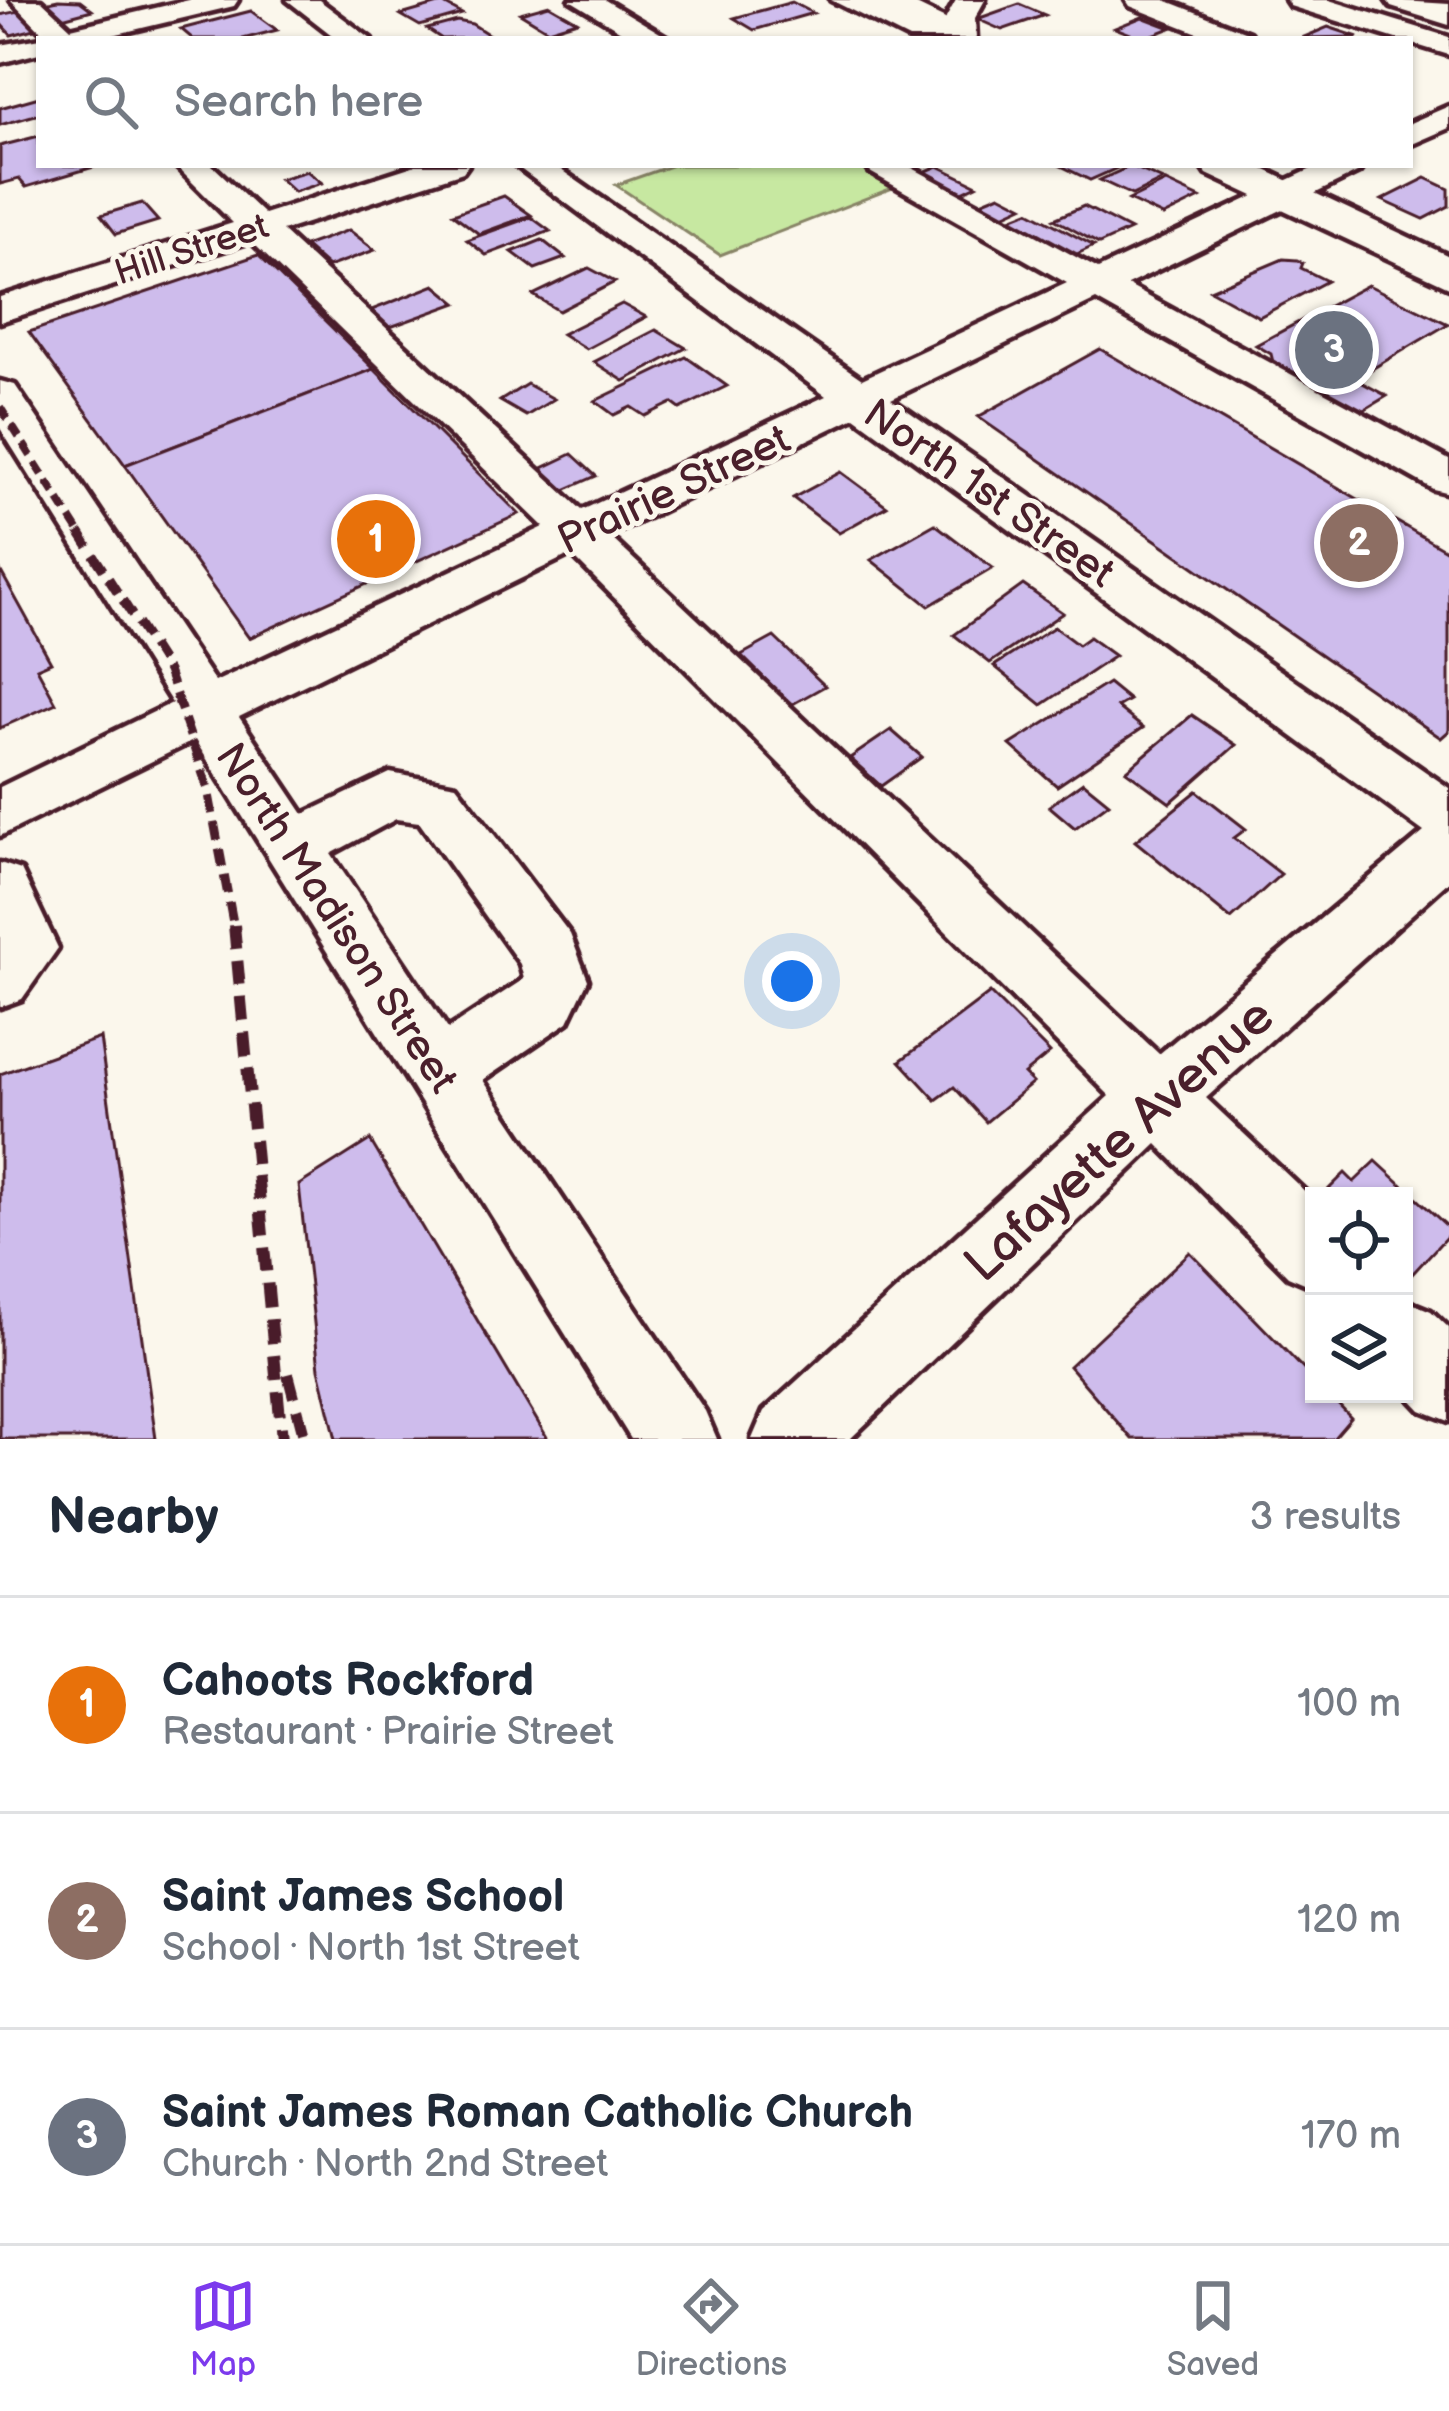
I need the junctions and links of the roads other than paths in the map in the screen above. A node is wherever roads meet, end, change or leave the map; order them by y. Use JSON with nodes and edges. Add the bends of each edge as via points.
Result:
{"nodes":[{"id":1,"x":26,"y":0,"type":"edge"},
{"id":2,"x":224,"y":0,"type":"edge"},
{"id":3,"x":301,"y":0,"type":"edge"},
{"id":4,"x":584,"y":0,"type":"edge"},
{"id":5,"x":845,"y":0,"type":"edge"},
{"id":6,"x":971,"y":0,"type":"edge"},
{"id":7,"x":1140,"y":0,"type":"edge"},
{"id":8,"x":1300,"y":0,"type":"edge"},
{"id":9,"x":1403,"y":0,"type":"edge"},
{"id":10,"x":884,"y":11,"type":"edge"},
{"id":11,"x":1449,"y":15,"type":"edge"},
{"id":12,"x":850,"y":34,"type":"dead end"},
{"id":13,"x":60,"y":36,"type":"edge"},
{"id":14,"x":75,"y":36,"type":"edge"},
{"id":15,"x":352,"y":36,"type":"edge"},
{"id":16,"x":650,"y":36,"type":"edge"},
{"id":17,"x":928,"y":36,"type":"edge"},
{"id":18,"x":951,"y":36,"type":"edge"},
{"id":19,"x":959,"y":36,"type":"edge"},
{"id":20,"x":1231,"y":36,"type":"edge"},
{"id":21,"x":36,"y":45,"type":"edge"},
{"id":22,"x":1449,"y":46,"type":"edge"},
{"id":23,"x":0,"y":54,"type":"edge"},
{"id":24,"x":1413,"y":107,"type":"edge"},
{"id":25,"x":1447,"y":118,"type":"edge"},
{"id":26,"x":1413,"y":134,"type":"edge"},
{"id":27,"x":195,"y":168,"type":"edge"},
{"id":28,"x":442,"y":168,"type":"edge"},
{"id":29,"x":536,"y":168,"type":"edge"},
{"id":30,"x":887,"y":168,"type":"edge"},
{"id":31,"x":1228,"y":168,"type":"edge"},
{"id":32,"x":1341,"y":168,"type":"edge"},
{"id":33,"x":1286,"y":195,"type":"junction"},
{"id":34,"x":255,"y":228,"type":"junction"},
{"id":35,"x":1449,"y":273,"type":"edge"},
{"id":36,"x":1094,"y":284,"type":"junction"},
{"id":37,"x":0,"y":310,"type":"edge"},
{"id":38,"x":0,"y":394,"type":"edge"},
{"id":39,"x":860,"y":399,"type":"junction"},
{"id":40,"x":1449,"y":479,"type":"edge"},
{"id":41,"x":578,"y":533,"type":"junction"},
{"id":42,"x":204,"y":712,"type":"junction"},
{"id":43,"x":0,"y":812,"type":"edge"},
{"id":44,"x":1449,"y":819,"type":"edge"},
{"id":45,"x":1449,"y":846,"type":"edge"},
{"id":46,"x":292,"y":847,"type":"junction"},
{"id":47,"x":0,"y":888,"type":"edge"},
{"id":48,"x":0,"y":979,"type":"edge"},
{"id":49,"x":438,"y":1073,"type":"junction"},
{"id":50,"x":1158,"y":1097,"type":"junction"},
{"id":51,"x":1305,"y":1241,"type":"edge"},
{"id":52,"x":1413,"y":1347,"type":"edge"},
{"id":53,"x":1449,"y":1382,"type":"edge"},
{"id":54,"x":677,"y":1439,"type":"edge"},
{"id":55,"x":792,"y":1439,"type":"edge"}],
"edges":[{"from":1,"to":13,"type":"street"},
{"from":2,"to":14,"type":"street"},
{"from":3,"to":15,"type":"street"},
{"from":4,"to":16,"type":"street"},
{"from":5,"to":10,"type":"street"},
{"from":6,"to":19,"type":"street"},
{"from":7,"to":20,"type":"street"},
{"from":8,"to":22,"type":"street"},
{"from":9,"to":11,"type":"main road"},
{"from":10,"to":12,"type":"street"},
{"from":10,"to":17,"type":"street"},
{"from":10,"to":18,"type":"main road"},
{"from":21,"to":23,"type":"street"},
{"from":24,"to":25,"type":"street"},
{"from":25,"to":26,"type":"street"},
{"from":27,"to":34,"type":"street"},
{"from":28,"to":34,"type":"street","name":"Hill Street"},
{"from":29,"to":39,"type":"street","name":"North 1st Street"},
{"from":30,"to":36,"type":"street"},
{"from":31,"to":33,"type":"main road"},
{"from":32,"to":33,"type":"street","name":"Prairie Street"},
{"from":33,"to":35,"type":"main road"},
{"from":33,"to":36,"type":"street","name":"Prairie Street"},
{"from":34,"to":37,"type":"street","name":"Hill Street"},
{"from":34,"to":41,"type":"street"},
{"from":36,"to":39,"type":"street","name":"Prairie Street"},
{"from":36,"to":40,"type":"street"},
{"from":38,"to":42,"type":"street","name":"North Madison Street"},
{"from":39,"to":41,"type":"street","name":"Prairie Street"},
{"from":39,"to":44,"type":"street","name":"North 1st Street"},
{"from":41,"to":42,"type":"street","name":"Prairie Street"},
{"from":41,"to":50,"type":"street"},
{"from":42,"to":43,"type":"street","name":"Prairie Street"},
{"from":42,"to":46,"type":"street","name":"North Madison Street"},
{"from":45,"to":50,"type":"street","name":"Lafayette Avenue"},
{"from":46,"to":49,"type":"street","name":"North Madison Street"},
{"from":46,"to":49,"type":"street","via":[[390,796],[436,802],[548,953],[556,980],[544,1002]]},
{"from":47,"to":48,"type":"street","via":[[27,948]]},
{"from":49,"to":54,"type":"street","name":"North Madison Street"},
{"from":50,"to":51,"type":"street"},
{"from":50,"to":55,"type":"street","name":"Lafayette Avenue"},
{"from":52,"to":53,"type":"street"}]}
